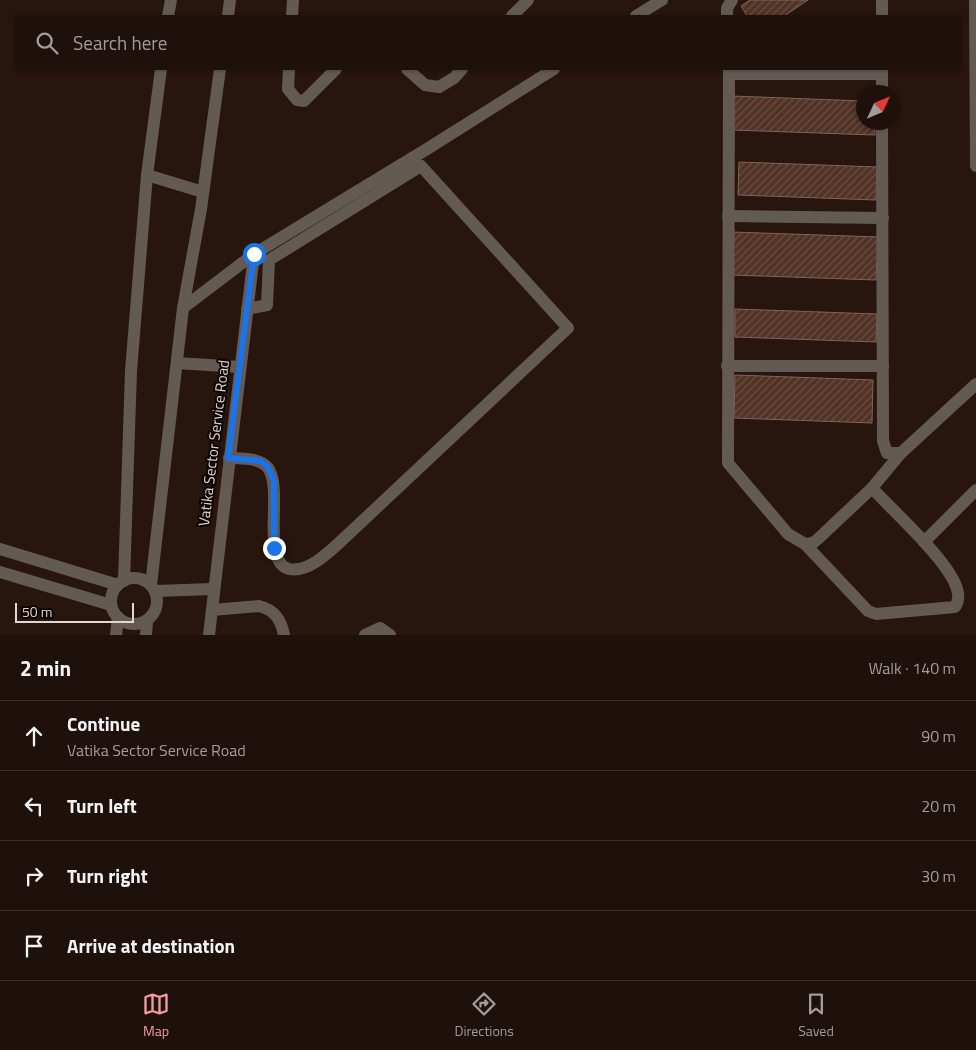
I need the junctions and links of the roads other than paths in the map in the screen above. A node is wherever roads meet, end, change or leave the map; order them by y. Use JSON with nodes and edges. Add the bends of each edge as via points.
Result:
{"nodes":[{"id":1,"x":171,"y":0,"type":"edge"},
{"id":2,"x":230,"y":0,"type":"edge"},
{"id":3,"x":293,"y":0,"type":"edge"},
{"id":4,"x":528,"y":0,"type":"edge"},
{"id":5,"x":662,"y":0,"type":"edge"},
{"id":6,"x":732,"y":0,"type":"edge"},
{"id":7,"x":882,"y":0,"type":"edge"},
{"id":8,"x":975,"y":0,"type":"edge"},
{"id":9,"x":168,"y":15,"type":"edge"},
{"id":10,"x":228,"y":15,"type":"edge"},
{"id":11,"x":292,"y":15,"type":"edge"},
{"id":12,"x":513,"y":15,"type":"edge"},
{"id":13,"x":638,"y":15,"type":"edge"},
{"id":14,"x":727,"y":15,"type":"edge"},
{"id":15,"x":882,"y":15,"type":"edge"},
{"id":16,"x":161,"y":70,"type":"edge"},
{"id":17,"x":220,"y":70,"type":"edge"},
{"id":18,"x":289,"y":70,"type":"edge"},
{"id":19,"x":335,"y":70,"type":"edge"},
{"id":20,"x":408,"y":70,"type":"edge"},
{"id":21,"x":461,"y":70,"type":"edge"},
{"id":22,"x":552,"y":70,"type":"edge"},
{"id":23,"x":729,"y":71,"type":"edge"},
{"id":24,"x":882,"y":71,"type":"edge"},
{"id":25,"x":882,"y":85,"type":"edge"},
{"id":26,"x":882,"y":130,"type":"edge"},
{"id":27,"x":976,"y":166,"type":"edge"},
{"id":28,"x":147,"y":175,"type":"junction"},
{"id":29,"x":204,"y":192,"type":"junction"},
{"id":30,"x":728,"y":216,"type":"junction"},
{"id":31,"x":882,"y":218,"type":"junction"},
{"id":32,"x":254,"y":254,"type":"junction"},
{"id":33,"x":183,"y":308,"type":"junction"},
{"id":34,"x":247,"y":310,"type":"junction"},
{"id":35,"x":177,"y":363,"type":"junction"},
{"id":36,"x":727,"y":366,"type":"junction"},
{"id":37,"x":882,"y":366,"type":"junction"},
{"id":38,"x":240,"y":367,"type":"junction"},
{"id":39,"x":976,"y":384,"type":"edge"},
{"id":40,"x":901,"y":453,"type":"junction"},
{"id":41,"x":228,"y":458,"type":"junction"},
{"id":42,"x":872,"y":488,"type":"junction"},
{"id":43,"x":976,"y":490,"type":"edge"},
{"id":44,"x":924,"y":542,"type":"junction"},
{"id":45,"x":805,"y":544,"type":"junction"},
{"id":46,"x":0,"y":549,"type":"edge"},
{"id":47,"x":0,"y":572,"type":"edge"},
{"id":48,"x":121,"y":583,"type":"junction"},
{"id":49,"x":153,"y":588,"type":"junction"},
{"id":50,"x":214,"y":589,"type":"junction"},
{"id":51,"x":111,"y":605,"type":"junction"},
{"id":52,"x":212,"y":610,"type":"junction"},
{"id":53,"x":118,"y":617,"type":"junction"},
{"id":54,"x":147,"y":621,"type":"junction"},
{"id":55,"x":116,"y":635,"type":"edge"},
{"id":56,"x":146,"y":635,"type":"edge"},
{"id":57,"x":209,"y":635,"type":"edge"},
{"id":58,"x":284,"y":635,"type":"edge"},
{"id":59,"x":365,"y":635,"type":"edge"},
{"id":60,"x":390,"y":635,"type":"edge"}],
"edges":[{"from":1,"to":9,"type":"street"},
{"from":2,"to":10,"type":"street"},
{"from":3,"to":11,"type":"street"},
{"from":4,"to":12,"type":"street"},
{"from":5,"to":13,"type":"street"},
{"from":6,"to":14,"type":"street"},
{"from":7,"to":15,"type":"street"},
{"from":8,"to":27,"type":"street"},
{"from":16,"to":28,"type":"street"},
{"from":17,"to":29,"type":"street"},
{"from":18,"to":19,"type":"street","via":[[288,89],[297,100],[304,101]]},
{"from":20,"to":21,"type":"street","via":[[425,85],[438,87]]},
{"from":22,"to":32,"type":"street"},
{"from":23,"to":24,"type":"street"},
{"from":23,"to":30,"type":"street"},
{"from":24,"to":25,"type":"street"},
{"from":26,"to":31,"type":"street"},
{"from":28,"to":29,"type":"street"},
{"from":28,"to":48,"type":"street","via":[[131,372]]},
{"from":29,"to":33,"type":"street"},
{"from":30,"to":31,"type":"street"},
{"from":30,"to":36,"type":"street"},
{"from":31,"to":37,"type":"street"},
{"from":32,"to":33,"type":"street"},
{"from":32,"to":34,"type":"street","name":"Vatika Sector Service Road"},
{"from":33,"to":35,"type":"street"},
{"from":34,"to":38,"type":"street","name":"Vatika Sector Service Road"},
{"from":34,"to":41,"type":"street","via":[[267,305],[269,260],[422,166],[568,328],[339,543],[322,558],[304,567],[286,568],[274,548],[274,481],[268,467],[261,461]]},
{"from":35,"to":38,"type":"street"},
{"from":35,"to":49,"type":"street"},
{"from":36,"to":37,"type":"street"},
{"from":36,"to":45,"type":"street","via":[[728,463],[788,534]]},
{"from":37,"to":40,"type":"street","via":[[884,448],[892,454]]},
{"from":38,"to":41,"type":"street","name":"Vatika Sector Service Road"},
{"from":39,"to":40,"type":"street"},
{"from":40,"to":42,"type":"street"},
{"from":41,"to":50,"type":"street","name":"Vatika Sector Service Road"},
{"from":42,"to":44,"type":"street"},
{"from":42,"to":45,"type":"street","via":[[819,538]]},
{"from":43,"to":44,"type":"street"},
{"from":44,"to":45,"type":"street","via":[[958,589],[958,602],[951,609],[876,614],[868,610]]},
{"from":46,"to":48,"type":"street"},
{"from":47,"to":51,"type":"street"},
{"from":48,"to":49,"type":"street","via":[[138,578]]},
{"from":48,"to":51,"type":"street","via":[[114,590]]},
{"from":49,"to":50,"type":"street"},
{"from":49,"to":54,"type":"street","via":[[156,610]]},
{"from":50,"to":52,"type":"street","name":"Vatika Sector Service Road"},
{"from":51,"to":53,"type":"street"},
{"from":52,"to":57,"type":"street","name":"Vatika Sector Service Road"},
{"from":52,"to":58,"type":"street","via":[[265,607],[278,616]]},
{"from":53,"to":54,"type":"street","via":[[132,624]]},
{"from":53,"to":55,"type":"street"},
{"from":54,"to":56,"type":"street"},
{"from":59,"to":60,"type":"street","via":[[380,628]]}]}
